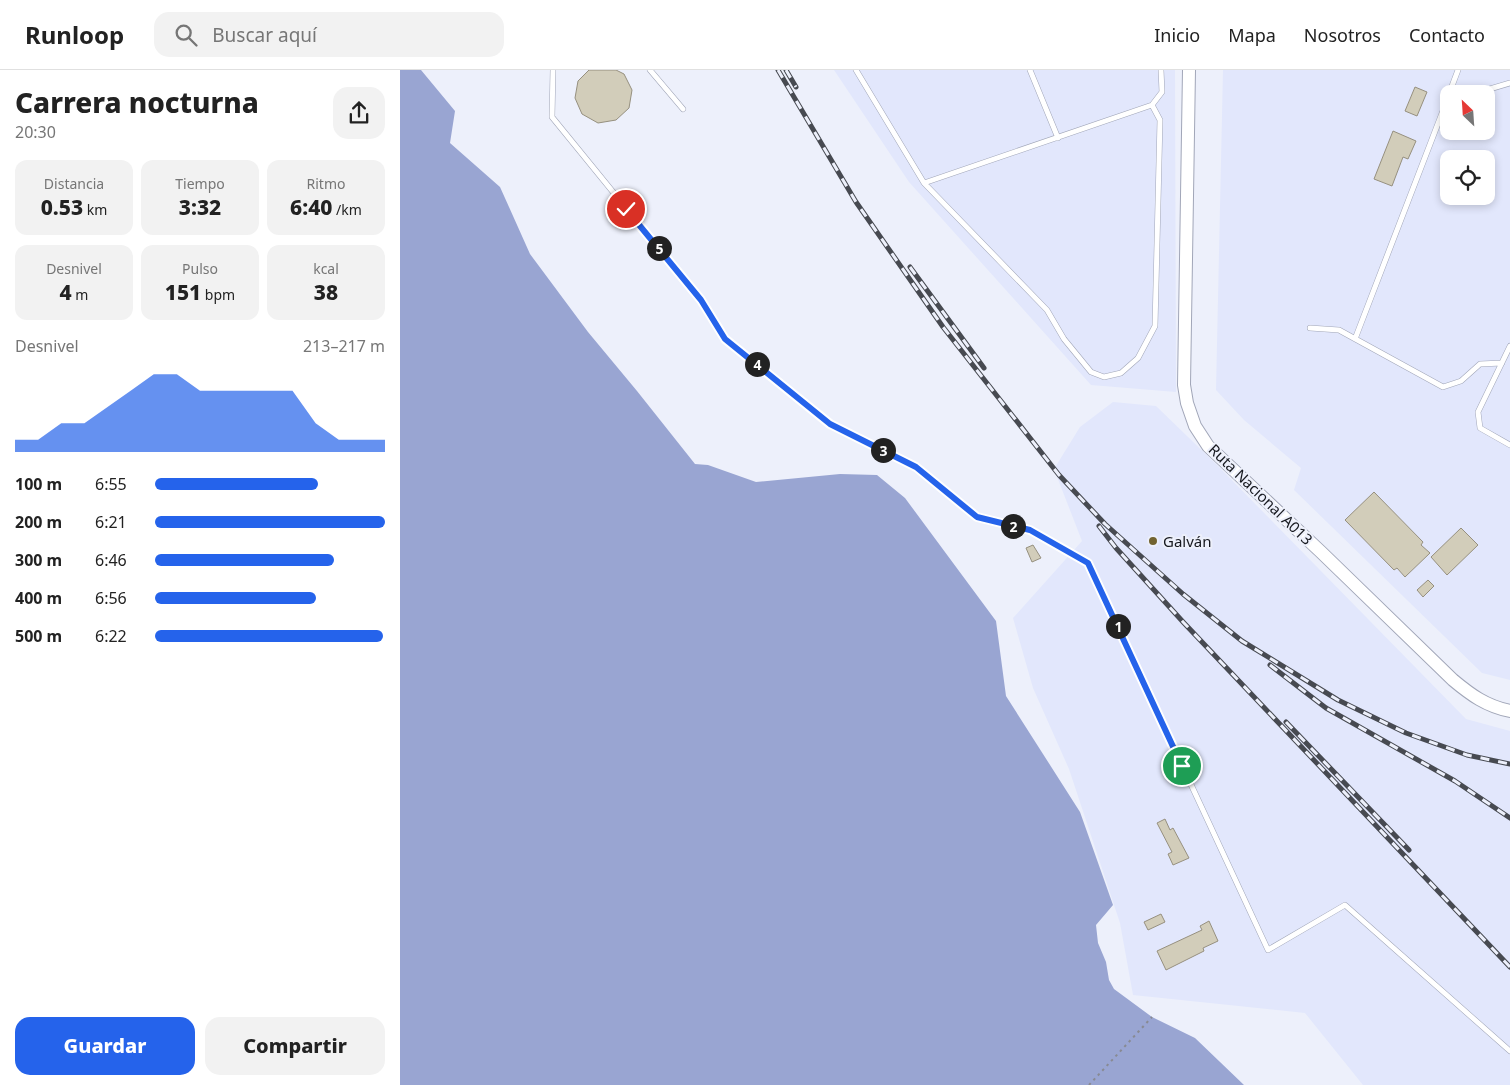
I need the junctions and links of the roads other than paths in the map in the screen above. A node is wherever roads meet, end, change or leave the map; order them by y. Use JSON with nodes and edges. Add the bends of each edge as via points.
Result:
{"nodes":[{"id":1,"x":553,"y":70,"type":"edge"},
{"id":2,"x":650,"y":70,"type":"edge"},
{"id":3,"x":856,"y":70,"type":"edge"},
{"id":4,"x":1030,"y":70,"type":"edge"},
{"id":5,"x":1162,"y":70,"type":"edge"},
{"id":6,"x":1189,"y":70,"type":"edge"},
{"id":7,"x":1458,"y":70,"type":"edge"},
{"id":8,"x":1510,"y":83,"type":"edge"},
{"id":9,"x":1452,"y":85,"type":"edge"},
{"id":10,"x":1495,"y":87,"type":"edge"},
{"id":11,"x":1152,"y":105,"type":"junction"},
{"id":12,"x":683,"y":110,"type":"dead end"},
{"id":13,"x":1440,"y":121,"type":"edge"},
{"id":14,"x":1058,"y":138,"type":"junction"},
{"id":15,"x":924,"y":183,"type":"junction"},
{"id":16,"x":1310,"y":328,"type":"dead end"},
{"id":17,"x":1355,"y":339,"type":"junction"},
{"id":18,"x":1510,"y":346,"type":"edge"},
{"id":19,"x":1502,"y":363,"type":"junction"},
{"id":20,"x":1510,"y":445,"type":"edge"},
{"id":21,"x":1510,"y":711,"type":"edge"},
{"id":22,"x":1510,"y":1051,"type":"edge"}],
"edges":[{"from":1,"to":22,"type":"lane","via":[[552,117],[701,300],[725,339],[830,424],[916,467],[977,517],[1030,530],[1088,563],[1268,950],[1345,905]]},
{"from":2,"to":12,"type":"lane"},
{"from":3,"to":15,"type":"lane"},
{"from":4,"to":14,"type":"lane"},
{"from":5,"to":11,"type":"lane","via":[[1162,92]]},
{"from":6,"to":21,"type":"street","name":"Ruta Nacional A013","via":[[1184,385],[1195,426],[1208,446],[1453,680],[1475,698]]},
{"from":7,"to":9,"type":"lane"},
{"from":8,"to":10,"type":"lane"},
{"from":11,"to":14,"type":"lane"},
{"from":11,"to":15,"type":"lane","via":[[1160,120],[1155,326],[1138,358],[1121,374],[1104,377],[1091,372],[1064,340],[1047,310]]},
{"from":13,"to":17,"type":"lane"},
{"from":14,"to":15,"type":"lane"},
{"from":16,"to":17,"type":"lane","via":[[1339,330]]},
{"from":17,"to":19,"type":"lane","via":[[1443,387],[1461,381],[1480,364]]},
{"from":18,"to":19,"type":"lane"},
{"from":19,"to":20,"type":"lane","via":[[1478,412],[1480,428]]}]}
